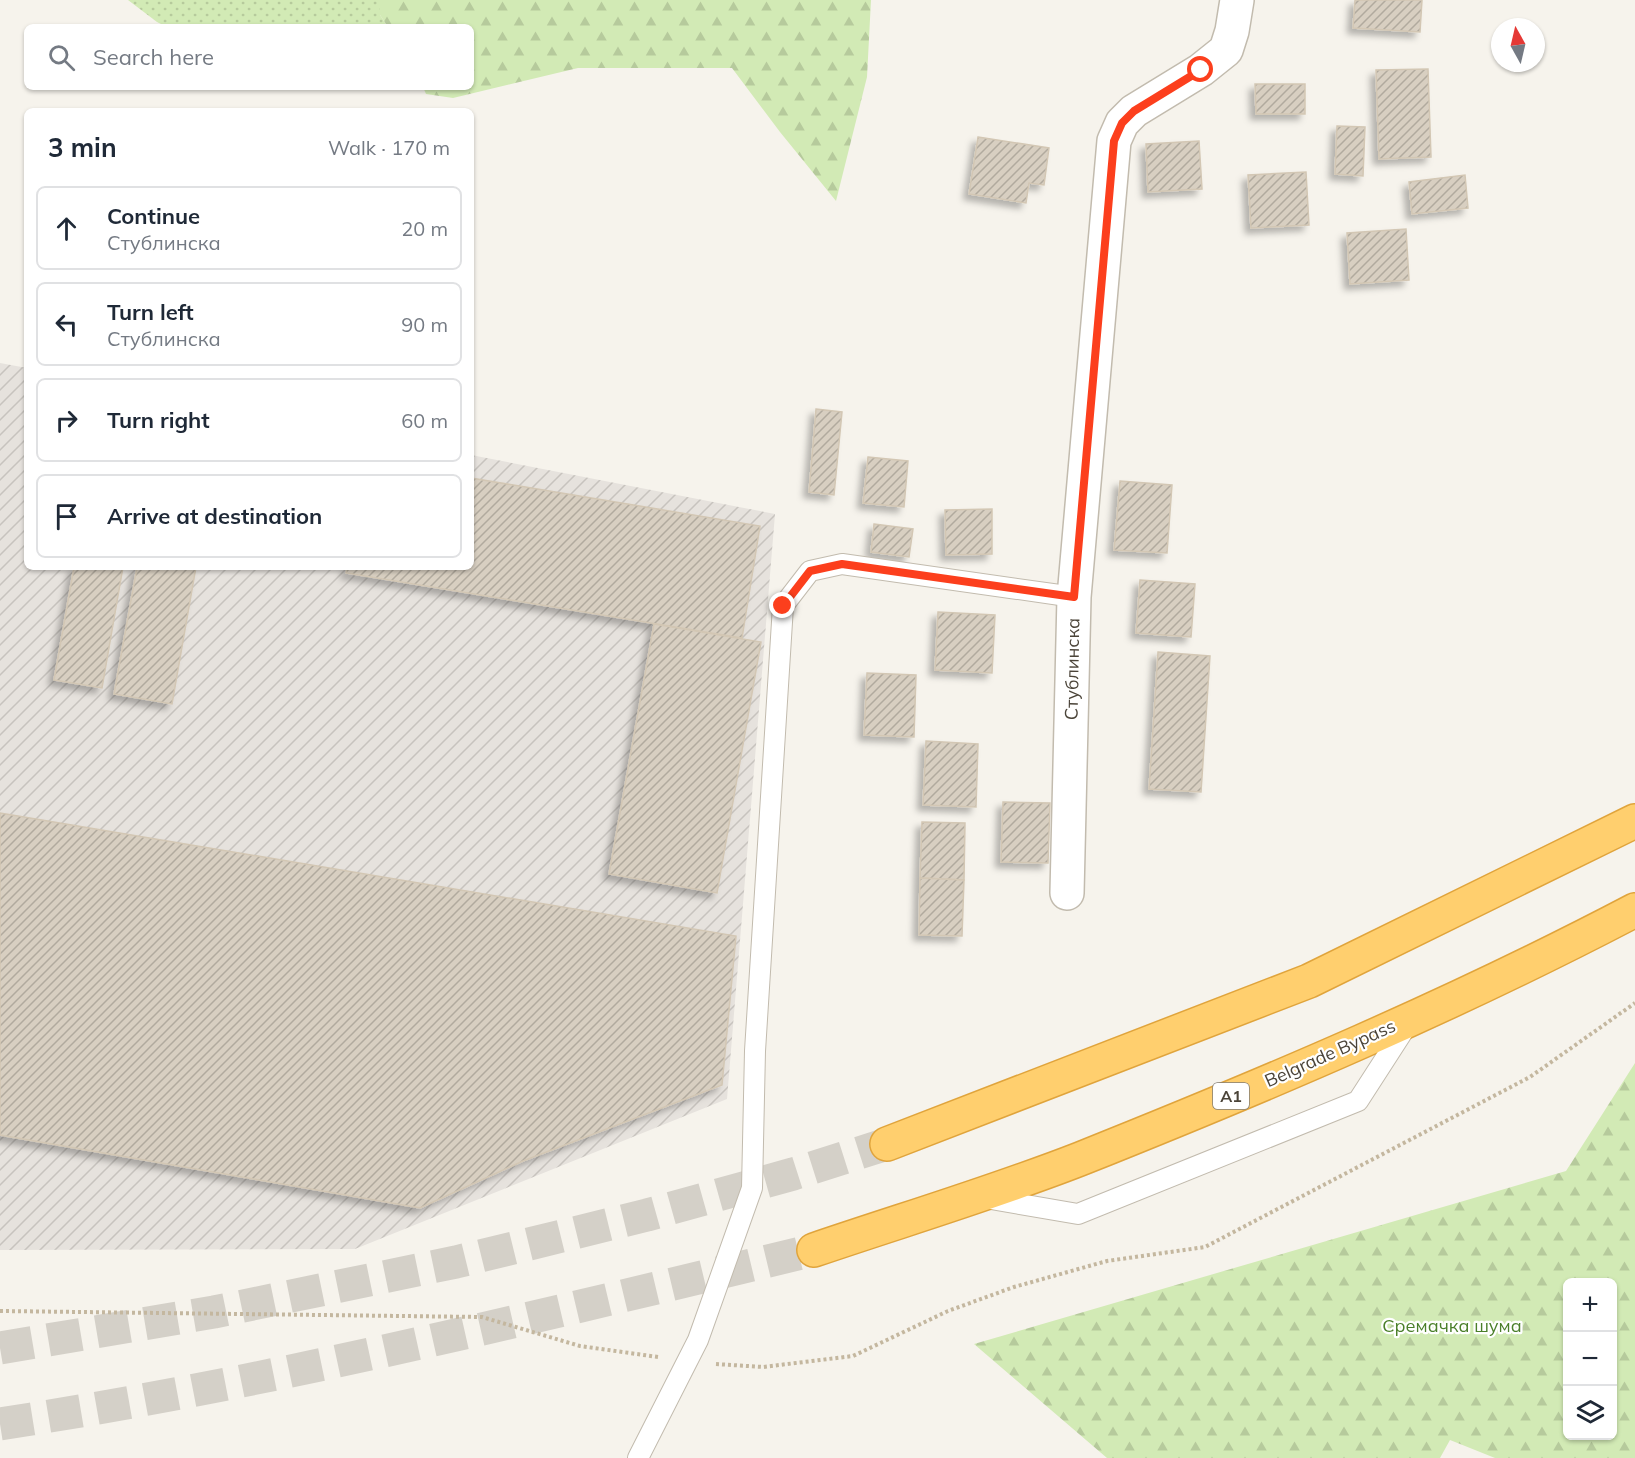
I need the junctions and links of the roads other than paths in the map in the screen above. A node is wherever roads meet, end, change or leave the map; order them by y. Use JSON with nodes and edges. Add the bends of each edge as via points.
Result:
{"nodes":[{"id":1,"x":1237,"y":0,"type":"edge"},
{"id":2,"x":1074,"y":597,"type":"junction"},
{"id":3,"x":1635,"y":821,"type":"edge"},
{"id":4,"x":1067,"y":893,"type":"dead end"},
{"id":5,"x":1635,"y":910,"type":"edge"},
{"id":6,"x":1412,"y":1018,"type":"junction"},
{"id":7,"x":887,"y":1144,"type":"tunnel mouth"},
{"id":8,"x":974,"y":1196,"type":"junction"},
{"id":9,"x":814,"y":1250,"type":"tunnel mouth"},
{"id":10,"x":638,"y":1458,"type":"edge"}],
"edges":[{"from":1,"to":2,"type":"street","name":"Стублинска","via":[[1226,50],[1134,111],[1122,123],[1114,141]]},
{"from":2,"to":4,"type":"street","name":"Стублинска"},
{"from":2,"to":10,"type":"lane","via":[[842,564],[810,571],[783,606],[755,1052],[752,1188],[698,1340]]},
{"from":3,"to":7,"type":"highway","via":[[1309,981]]},
{"from":5,"to":6,"type":"highway","name":"Belgrade Bypass","number":"A1","via":[[1543,958]]},
{"from":6,"to":8,"type":"highway","name":"Belgrade Bypass","number":"A1","via":[[1311,1064],[1078,1159]]},
{"from":6,"to":8,"type":"lane","via":[[1358,1101],[1078,1214]]},
{"from":8,"to":9,"type":"highway","name":"Belgrade Bypass","number":"A1"}]}
